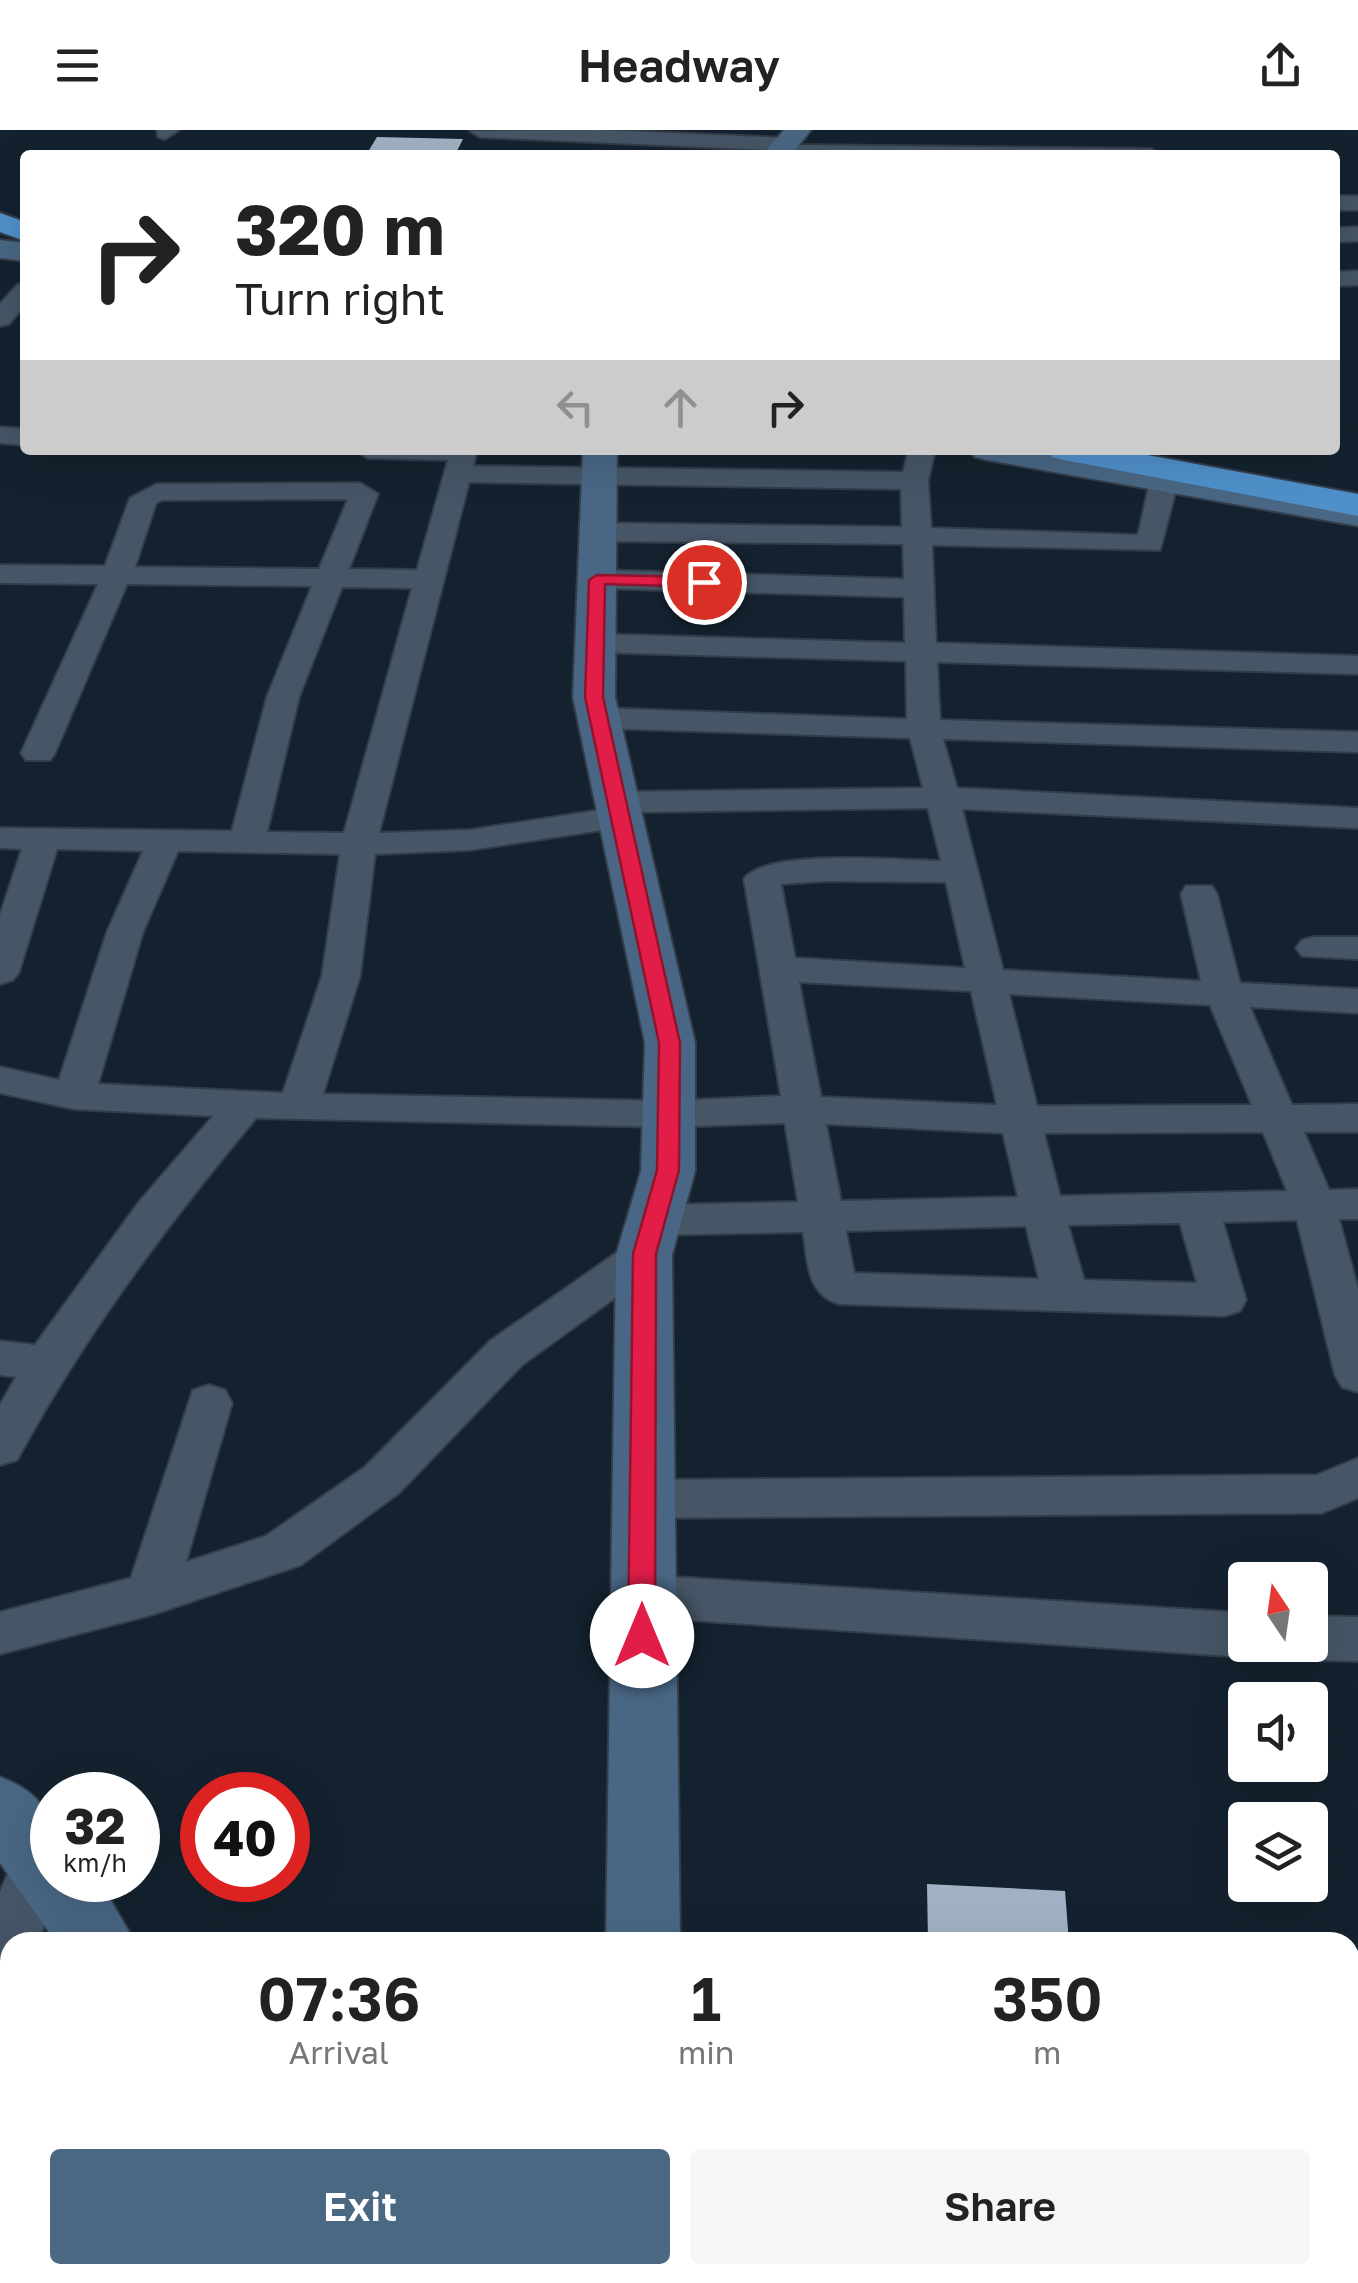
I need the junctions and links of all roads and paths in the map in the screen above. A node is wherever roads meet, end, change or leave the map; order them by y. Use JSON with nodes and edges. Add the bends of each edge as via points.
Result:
{"nodes":[{"id":1,"x":480,"y":130,"type":"edge"},
{"id":2,"x":610,"y":132,"type":"edge"},
{"id":3,"x":688,"y":135,"type":"edge"},
{"id":4,"x":785,"y":145,"type":"edge"},
{"id":5,"x":848,"y":150,"type":"edge"},
{"id":6,"x":0,"y":206,"type":"edge"},
{"id":7,"x":16,"y":237,"type":"edge"},
{"id":8,"x":20,"y":296,"type":"edge"},
{"id":9,"x":0,"y":319,"type":"edge"},
{"id":10,"x":420,"y":455,"type":"edge"},
{"id":11,"x":921,"y":455,"type":"edge"},
{"id":12,"x":1015,"y":455,"type":"edge"},
{"id":13,"x":1091,"y":455,"type":"edge"},
{"id":14,"x":1156,"y":455,"type":"edge"},
{"id":15,"x":461,"y":459,"type":"edge"},
{"id":16,"x":600,"y":463,"type":"edge"},
{"id":17,"x":914,"y":481,"type":"junction"},
{"id":18,"x":1164,"y":482,"type":"junction"},
{"id":19,"x":1358,"y":491,"type":"edge"},
{"id":20,"x":1358,"y":505,"type":"edge"},
{"id":21,"x":1358,"y":515,"type":"edge"},
{"id":22,"x":917,"y":536,"type":"junction"},
{"id":23,"x":598,"y":556,"type":"junction"},
{"id":24,"x":118,"y":572,"type":"junction"},
{"id":25,"x":0,"y":574,"type":"edge"},
{"id":26,"x":329,"y":576,"type":"junction"},
{"id":27,"x":432,"y":579,"type":"junction"},
{"id":28,"x":919,"y":588,"type":"junction"},
{"id":29,"x":596,"y":643,"type":"junction"},
{"id":30,"x":919,"y":652,"type":"junction"},
{"id":31,"x":1358,"y":665,"type":"edge"},
{"id":32,"x":599,"y":718,"type":"junction"},
{"id":33,"x":924,"y":729,"type":"junction"},
{"id":34,"x":1358,"y":742,"type":"edge"},
{"id":35,"x":38,"y":754,"type":"dead end"},
{"id":36,"x":943,"y":798,"type":"junction"},
{"id":37,"x":620,"y":810,"type":"junction"},
{"id":38,"x":1358,"y":818,"type":"edge"},
{"id":39,"x":0,"y":838,"type":"edge"},
{"id":40,"x":43,"y":838,"type":"junction"},
{"id":41,"x":166,"y":839,"type":"junction"},
{"id":42,"x":246,"y":842,"type":"junction"},
{"id":43,"x":358,"y":844,"type":"junction"},
{"id":44,"x":964,"y":872,"type":"junction"},
{"id":45,"x":1199,"y":894,"type":"dead end"},
{"id":46,"x":1315,"y":948,"type":"dead end"},
{"id":47,"x":1358,"y":948,"type":"edge"},
{"id":48,"x":776,"y":969,"type":"junction"},
{"id":49,"x":0,"y":972,"type":"edge"},
{"id":50,"x":986,"y":981,"type":"junction"},
{"id":51,"x":1225,"y":994,"type":"junction"},
{"id":52,"x":1358,"y":1001,"type":"edge"},
{"id":53,"x":0,"y":1080,"type":"edge"},
{"id":54,"x":74,"y":1096,"type":"junction"},
{"id":55,"x":245,"y":1105,"type":"junction"},
{"id":56,"x":299,"y":1107,"type":"junction"},
{"id":57,"x":802,"y":1109,"type":"junction"},
{"id":58,"x":668,"y":1114,"type":"junction"},
{"id":59,"x":1280,"y":1118,"type":"junction"},
{"id":60,"x":1358,"y":1118,"type":"edge"},
{"id":61,"x":1017,"y":1120,"type":"junction"},
{"id":62,"x":1314,"y":1204,"type":"junction"},
{"id":63,"x":1358,"y":1204,"type":"edge"},
{"id":64,"x":1197,"y":1206,"type":"junction"},
{"id":65,"x":1041,"y":1208,"type":"junction"},
{"id":66,"x":822,"y":1218,"type":"junction"},
{"id":67,"x":649,"y":1238,"type":"junction"},
{"id":68,"x":1066,"y":1296,"type":"junction"},
{"id":69,"x":1349,"y":1316,"type":"edge"},
{"id":70,"x":0,"y":1358,"type":"edge"},
{"id":71,"x":47,"y":1363,"type":"junction"},
{"id":72,"x":1358,"y":1375,"type":"edge"},
{"id":73,"x":209,"y":1402,"type":"dead end"},
{"id":74,"x":0,"y":1447,"type":"edge"},
{"id":75,"x":1358,"y":1476,"type":"edge"},
{"id":76,"x":642,"y":1499,"type":"junction"},
{"id":77,"x":150,"y":1594,"type":"junction"},
{"id":78,"x":642,"y":1596,"type":"junction"},
{"id":79,"x":0,"y":1633,"type":"edge"},
{"id":80,"x":1228,"y":1634,"type":"edge"},
{"id":81,"x":1328,"y":1639,"type":"edge"},
{"id":82,"x":1358,"y":1640,"type":"edge"},
{"id":83,"x":30,"y":1878,"type":"edge"},
{"id":84,"x":70,"y":1902,"type":"edge"},
{"id":85,"x":11,"y":1932,"type":"edge"},
{"id":86,"x":91,"y":1932,"type":"edge"},
{"id":87,"x":643,"y":1932,"type":"edge"}],
"edges":[{"from":1,"to":2,"type":"street"},
{"from":2,"to":3,"type":"street"},
{"from":3,"to":4,"type":"street"},
{"from":4,"to":5,"type":"street"},
{"from":6,"to":7,"type":"highway"},
{"from":8,"to":9,"type":"street"},
{"from":10,"to":15,"type":"street"},
{"from":11,"to":17,"type":"street"},
{"from":12,"to":18,"type":"street"},
{"from":13,"to":20,"type":"highway"},
{"from":14,"to":19,"type":"street"},
{"from":15,"to":16,"type":"street"},
{"from":15,"to":27,"type":"street"},
{"from":16,"to":17,"type":"street"},
{"from":16,"to":23,"type":"street"},
{"from":17,"to":22,"type":"street"},
{"from":18,"to":21,"type":"street"},
{"from":18,"to":22,"type":"street","via":[[1150,544]]},
{"from":22,"to":23,"type":"street"},
{"from":22,"to":28,"type":"street"},
{"from":23,"to":28,"type":"street"},
{"from":23,"to":29,"type":"street"},
{"from":24,"to":25,"type":"street"},
{"from":24,"to":26,"type":"street"},
{"from":24,"to":26,"type":"street","via":[[149,494],[360,491]]},
{"from":24,"to":35,"type":"street"},
{"from":26,"to":27,"type":"street"},
{"from":26,"to":42,"type":"street","via":[[284,698]]},
{"from":27,"to":43,"type":"street"},
{"from":28,"to":30,"type":"street"},
{"from":29,"to":30,"type":"street"},
{"from":29,"to":32,"type":"street"},
{"from":30,"to":31,"type":"street"},
{"from":30,"to":33,"type":"street"},
{"from":32,"to":33,"type":"street"},
{"from":32,"to":37,"type":"street"},
{"from":33,"to":34,"type":"street"},
{"from":33,"to":36,"type":"street"},
{"from":36,"to":37,"type":"street"},
{"from":36,"to":38,"type":"street"},
{"from":36,"to":44,"type":"street"},
{"from":37,"to":43,"type":"street","via":[[470,840]]},
{"from":37,"to":58,"type":"street","via":[[670,1043]]},
{"from":39,"to":40,"type":"street"},
{"from":40,"to":41,"type":"street"},
{"from":40,"to":49,"type":"street"},
{"from":41,"to":42,"type":"street"},
{"from":41,"to":54,"type":"street","via":[[126,932]]},
{"from":42,"to":43,"type":"street"},
{"from":43,"to":56,"type":"street","via":[[340,976]]},
{"from":44,"to":48,"type":"street","via":[[767,874],[761,893]]},
{"from":44,"to":50,"type":"street"},
{"from":45,"to":51,"type":"street"},
{"from":46,"to":47,"type":"street"},
{"from":48,"to":50,"type":"street"},
{"from":48,"to":57,"type":"street"},
{"from":50,"to":51,"type":"street"},
{"from":50,"to":61,"type":"street"},
{"from":51,"to":52,"type":"street"},
{"from":51,"to":59,"type":"street"},
{"from":53,"to":54,"type":"street"},
{"from":54,"to":55,"type":"street"},
{"from":55,"to":56,"type":"street"},
{"from":55,"to":71,"type":"street","via":[[154,1212]]},
{"from":56,"to":58,"type":"street"},
{"from":57,"to":58,"type":"street"},
{"from":57,"to":61,"type":"street"},
{"from":57,"to":66,"type":"street"},
{"from":58,"to":67,"type":"street","via":[[668,1170]]},
{"from":59,"to":60,"type":"street"},
{"from":59,"to":61,"type":"street"},
{"from":59,"to":62,"type":"street"},
{"from":61,"to":65,"type":"street"},
{"from":62,"to":63,"type":"street"},
{"from":62,"to":64,"type":"street"},
{"from":62,"to":69,"type":"street"},
{"from":64,"to":65,"type":"street"},
{"from":64,"to":68,"type":"street","via":[[1224,1300]]},
{"from":65,"to":66,"type":"street"},
{"from":65,"to":68,"type":"street"},
{"from":66,"to":67,"type":"street"},
{"from":66,"to":68,"type":"street","via":[[839,1288]]},
{"from":67,"to":76,"type":"street"},
{"from":67,"to":77,"type":"street","via":[[506,1353],[382,1480],[283,1551]]},
{"from":69,"to":72,"type":"street"},
{"from":70,"to":71,"type":"street"},
{"from":71,"to":74,"type":"street"},
{"from":73,"to":77,"type":"street"},
{"from":75,"to":76,"type":"street","via":[[1322,1494]]},
{"from":76,"to":78,"type":"street"},
{"from":77,"to":79,"type":"street"},
{"from":78,"to":80,"type":"street"},
{"from":78,"to":87,"type":"street"},
{"from":81,"to":82,"type":"street"},
{"from":83,"to":85,"type":"street"},
{"from":84,"to":86,"type":"street"}]}
